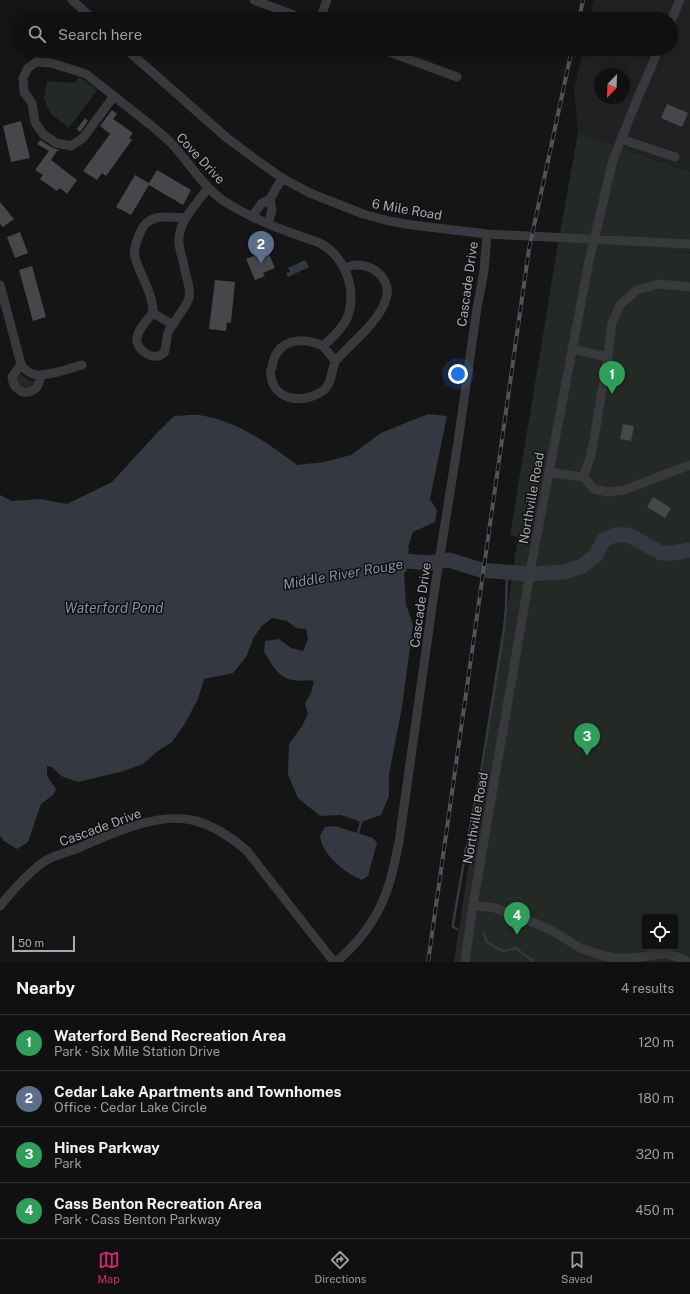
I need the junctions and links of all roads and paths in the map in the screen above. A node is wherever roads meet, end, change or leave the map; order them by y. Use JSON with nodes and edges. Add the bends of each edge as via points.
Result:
{"nodes":[{"id":1,"x":72,"y":0,"type":"edge"},
{"id":2,"x":254,"y":0,"type":"edge"},
{"id":3,"x":327,"y":0,"type":"edge"},
{"id":4,"x":680,"y":0,"type":"edge"},
{"id":5,"x":85,"y":12,"type":"edge"},
{"id":6,"x":286,"y":12,"type":"edge"},
{"id":7,"x":323,"y":12,"type":"edge"},
{"id":8,"x":675,"y":12,"type":"edge"},
{"id":9,"x":134,"y":56,"type":"edge"},
{"id":10,"x":400,"y":56,"type":"edge"},
{"id":11,"x":656,"y":56,"type":"edge"},
{"id":12,"x":457,"y":77,"type":"dead end"},
{"id":13,"x":114,"y":96,"type":"junction"},
{"id":14,"x":621,"y":139,"type":"junction"},
{"id":15,"x":675,"y":157,"type":"dead end"},
{"id":16,"x":282,"y":178,"type":"junction"},
{"id":17,"x":208,"y":188,"type":"junction"},
{"id":18,"x":270,"y":199,"type":"junction"},
{"id":19,"x":252,"y":216,"type":"junction"},
{"id":20,"x":185,"y":218,"type":"junction"},
{"id":21,"x":268,"y":224,"type":"junction"},
{"id":22,"x":488,"y":234,"type":"junction"},
{"id":23,"x":594,"y":240,"type":"junction"},
{"id":24,"x":690,"y":244,"type":"edge"},
{"id":25,"x":344,"y":269,"type":"junction"},
{"id":26,"x":0,"y":285,"type":"edge"},
{"id":27,"x":690,"y":287,"type":"edge"},
{"id":28,"x":153,"y":313,"type":"junction"},
{"id":29,"x":4,"y":316,"type":"edge"},
{"id":30,"x":172,"y":325,"type":"junction"},
{"id":31,"x":323,"y":346,"type":"junction"},
{"id":32,"x":572,"y":349,"type":"junction"},
{"id":33,"x":608,"y":357,"type":"junction"},
{"id":34,"x":335,"y":360,"type":"junction"},
{"id":35,"x":21,"y":364,"type":"junction"},
{"id":36,"x":82,"y":365,"type":"dead end"},
{"id":37,"x":41,"y":375,"type":"junction"},
{"id":38,"x":690,"y":465,"type":"edge"},
{"id":39,"x":548,"y":472,"type":"junction"},
{"id":40,"x":583,"y":477,"type":"junction"},
{"id":41,"x":473,"y":905,"type":"junction"},
{"id":42,"x":0,"y":906,"type":"edge"},
{"id":43,"x":335,"y":962,"type":"edge"},
{"id":44,"x":465,"y":962,"type":"edge"},
{"id":45,"x":688,"y":962,"type":"edge"}],
"edges":[{"from":1,"to":5,"type":"street"},
{"from":2,"to":6,"type":"street"},
{"from":3,"to":7,"type":"street"},
{"from":4,"to":8,"type":"street"},
{"from":9,"to":16,"type":"street","name":"6 Mile Road","via":[[227,138]]},
{"from":10,"to":12,"type":"street"},
{"from":11,"to":14,"type":"street","name":"Northville Road"},
{"from":13,"to":13,"type":"street","name":"Cove Drive","via":[[86,74],[51,63],[36,62],[28,68],[23,78],[24,92],[32,103],[34,122],[44,134],[56,143],[64,145],[71,146],[83,138]]},
{"from":13,"to":17,"type":"street","name":"Cove Drive","via":[[170,143]]},
{"from":14,"to":15,"type":"street"},
{"from":14,"to":23,"type":"street","name":"Northville Road","via":[[613,160]]},
{"from":16,"to":18,"type":"street"},
{"from":16,"to":22,"type":"street","name":"6 Mile Road","via":[[363,214],[412,225]]},
{"from":17,"to":19,"type":"street","name":"Cove Drive","via":[[227,203]]},
{"from":17,"to":20,"type":"street"},
{"from":18,"to":19,"type":"street","via":[[261,204]]},
{"from":18,"to":21,"type":"street","via":[[272,210]]},
{"from":19,"to":21,"type":"street","name":"Cove Drive"},
{"from":20,"to":28,"type":"street","via":[[159,216],[147,222],[141,229],[136,243],[135,256],[151,296]]},
{"from":20,"to":30,"type":"street","via":[[179,245],[189,298]]},
{"from":21,"to":25,"type":"street","name":"Cove Drive","via":[[328,247]]},
{"from":22,"to":23,"type":"street","name":"6 Mile Road"},
{"from":22,"to":43,"type":"street","name":"Cascade Drive","via":[[399,842],[390,881],[381,904],[357,943]]},
{"from":23,"to":24,"type":"street","name":"6 Mile Road"},
{"from":23,"to":32,"type":"street","name":"Northville Road"},
{"from":25,"to":31,"type":"street","name":"Cove Drive","via":[[351,286],[351,304],[347,318]]},
{"from":25,"to":34,"type":"street","via":[[349,265],[364,264],[380,272],[387,284],[387,298],[377,317]]},
{"from":26,"to":29,"type":"street"},
{"from":27,"to":33,"type":"street","via":[[659,284],[637,290],[620,304],[612,323]]},
{"from":28,"to":30,"type":"street"},
{"from":28,"to":30,"type":"street","via":[[137,337],[137,343],[143,351],[157,356],[164,354],[168,331]]},
{"from":29,"to":35,"type":"street"},
{"from":31,"to":34,"type":"street"},
{"from":31,"to":34,"type":"street","via":[[302,340],[289,342],[279,349],[273,360],[270,375],[275,387],[281,394],[297,400],[312,397],[325,389]]},
{"from":32,"to":33,"type":"street"},
{"from":32,"to":39,"type":"street","name":"Northville Road"},
{"from":33,"to":40,"type":"street","via":[[591,456]]},
{"from":35,"to":37,"type":"street","via":[[27,372]]},
{"from":35,"to":37,"type":"street","via":[[12,377],[13,383],[24,392],[31,391],[39,383]]},
{"from":36,"to":37,"type":"street"},
{"from":38,"to":40,"type":"street","via":[[624,490],[608,492],[594,489]]},
{"from":39,"to":40,"type":"street"},
{"from":39,"to":41,"type":"street","name":"Northville Road"},
{"from":41,"to":44,"type":"street","name":"Northville Road"},
{"from":41,"to":45,"type":"street","via":[[495,908],[540,925],[580,948],[601,955],[634,958],[666,954]]},
{"from":42,"to":43,"type":"street","name":"Cascade Drive","via":[[20,882],[44,862],[127,828],[176,818],[191,820],[220,830],[247,851]]}]}
